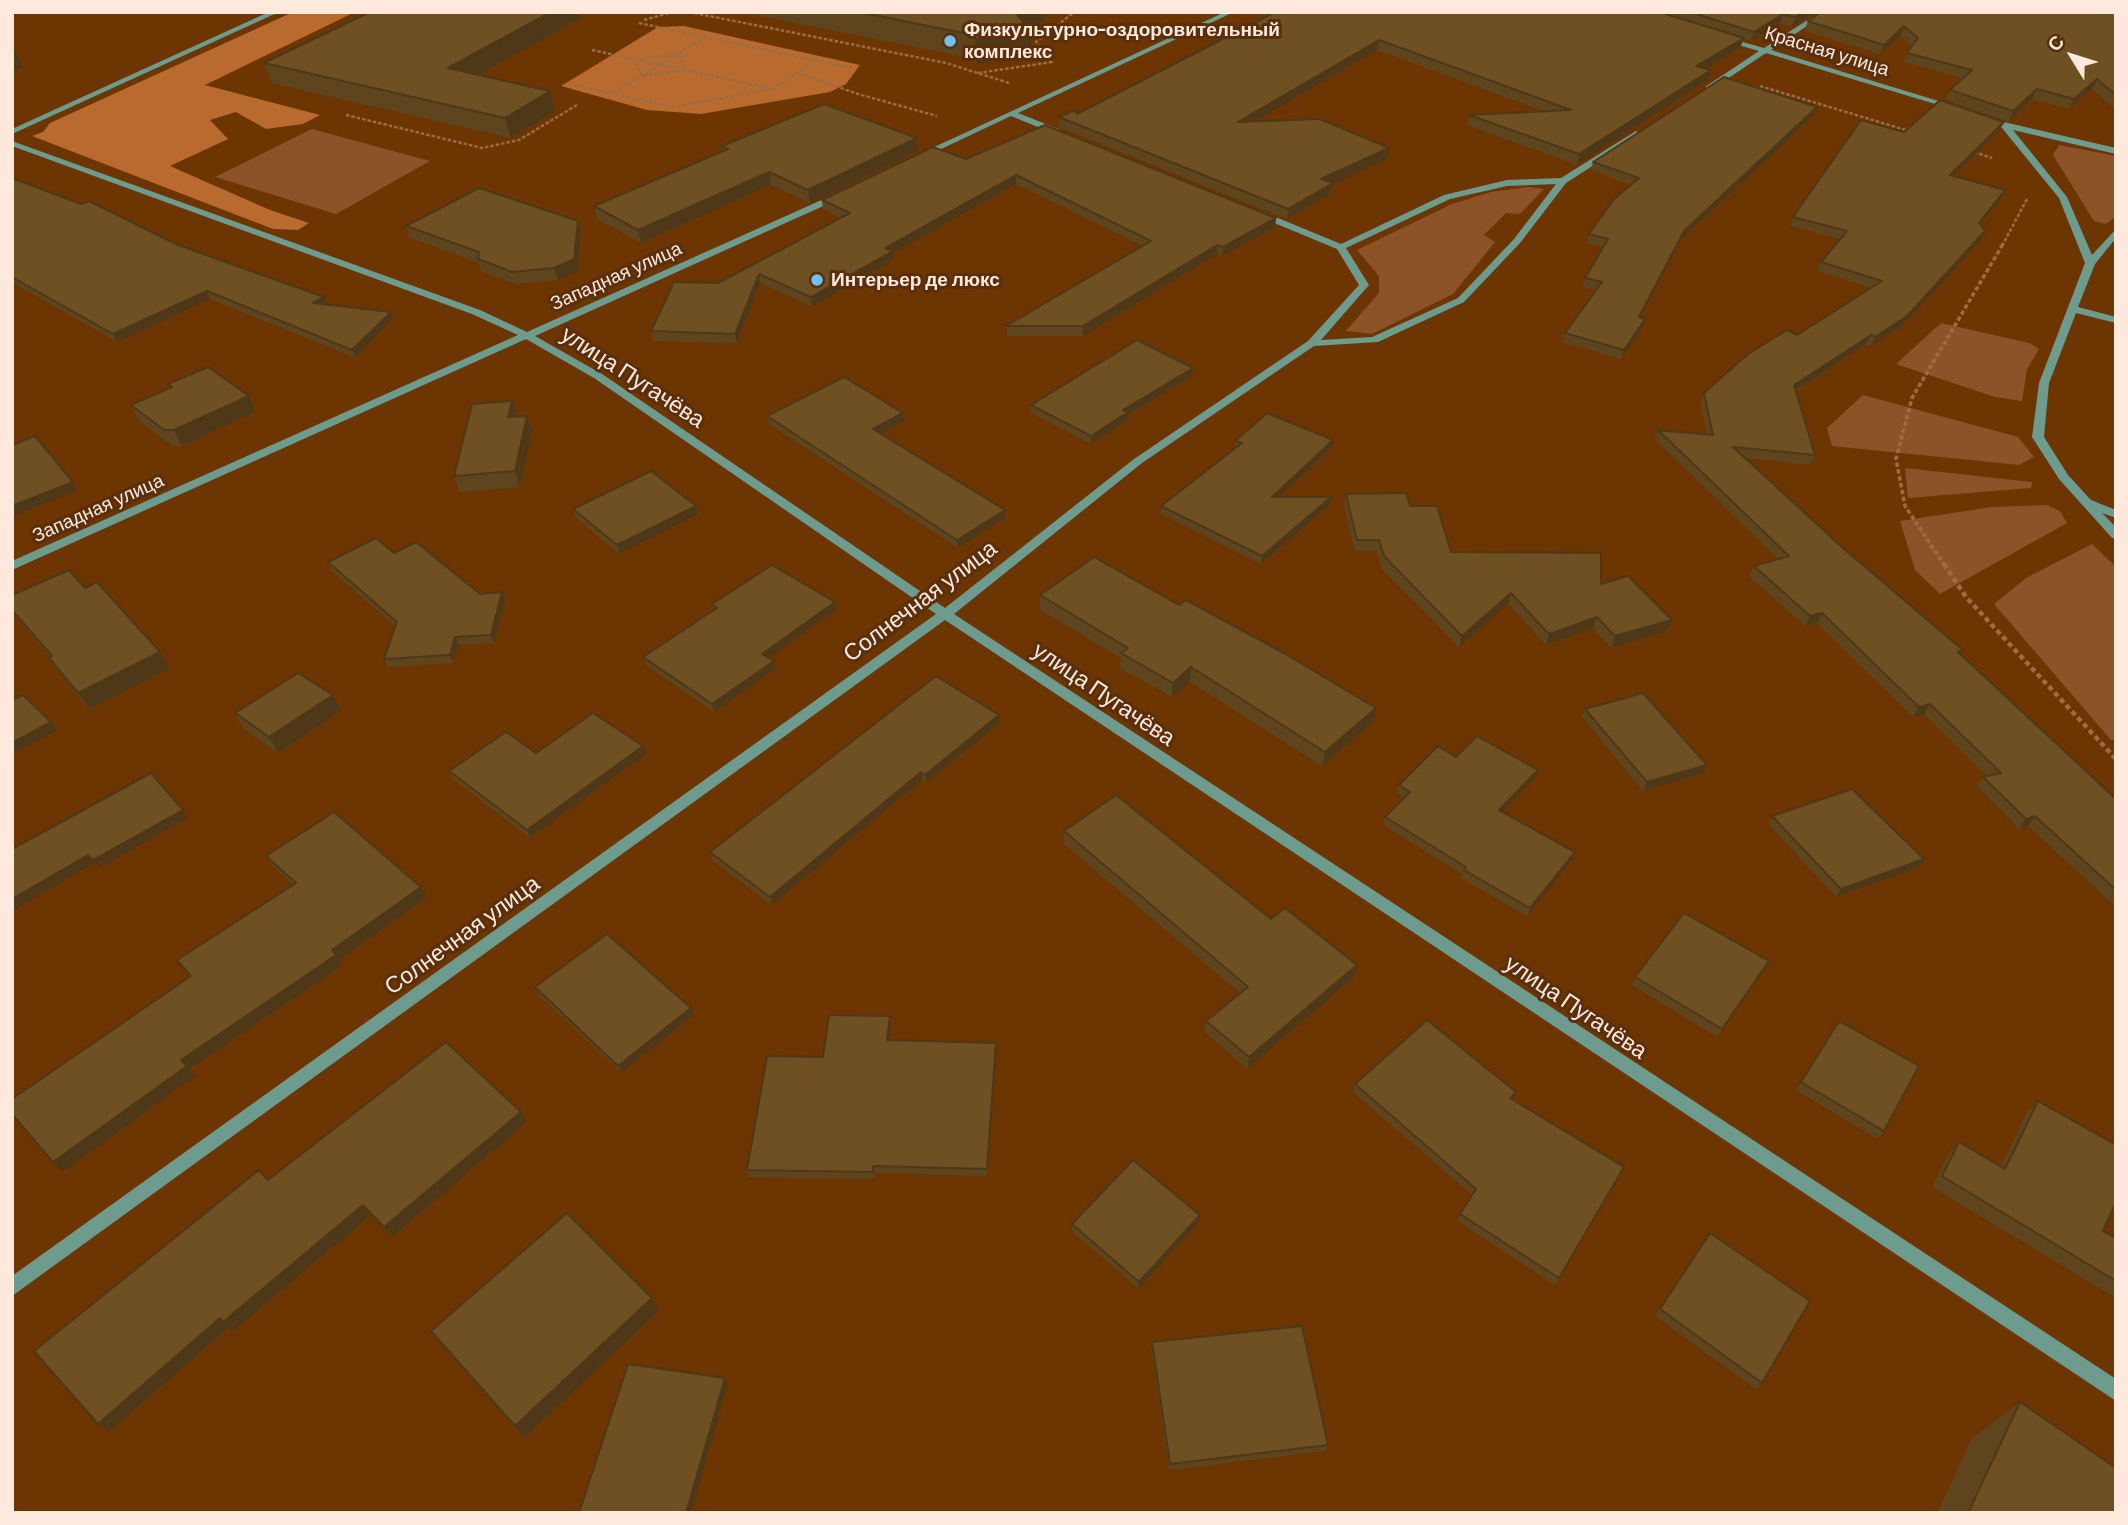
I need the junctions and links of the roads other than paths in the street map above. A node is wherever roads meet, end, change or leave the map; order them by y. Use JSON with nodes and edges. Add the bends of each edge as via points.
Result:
{"nodes":[{"id":1,"x":276,"y":12,"type":"edge"},
{"id":2,"x":1231,"y":12,"type":"edge"},
{"id":3,"x":1825,"y":12,"type":"edge"},
{"id":4,"x":1715,"y":36,"type":"edge"},
{"id":5,"x":1766,"y":51,"type":"junction"},
{"id":6,"x":1703,"y":91,"type":"edge"},
{"id":7,"x":1958,"y":110,"type":"edge"},
{"id":8,"x":1010,"y":113,"type":"junction"},
{"id":9,"x":1970,"y":114,"type":"edge"},
{"id":10,"x":2005,"y":127,"type":"junction"},
{"id":11,"x":1645,"y":129,"type":"edge"},
{"id":12,"x":12,"y":132,"type":"edge"},
{"id":13,"x":1074,"y":138,"type":"edge"},
{"id":14,"x":12,"y":143,"type":"edge"},
{"id":15,"x":2116,"y":151,"type":"edge"},
{"id":16,"x":906,"y":163,"type":"edge"},
{"id":17,"x":1563,"y":181,"type":"junction"},
{"id":18,"x":846,"y":192,"type":"edge"},
{"id":19,"x":1252,"y":211,"type":"edge"},
{"id":20,"x":2116,"y":232,"type":"edge"},
{"id":21,"x":1341,"y":247,"type":"junction"},
{"id":22,"x":2090,"y":263,"type":"junction"},
{"id":23,"x":2073,"y":309,"type":"junction"},
{"id":24,"x":2116,"y":320,"type":"edge"},
{"id":25,"x":526,"y":335,"type":"junction"},
{"id":26,"x":1312,"y":344,"type":"junction"},
{"id":27,"x":2081,"y":500,"type":"junction"},
{"id":28,"x":2116,"y":507,"type":"edge"},
{"id":29,"x":2116,"y":514,"type":"edge"},
{"id":30,"x":2116,"y":535,"type":"edge"},
{"id":31,"x":12,"y":566,"type":"edge"},
{"id":32,"x":945,"y":614,"type":"junction"},
{"id":33,"x":12,"y":1287,"type":"edge"},
{"id":34,"x":2116,"y":1391,"type":"edge"}],
"edges":[{"from":1,"to":12,"type":"street"},
{"from":2,"to":8,"type":"street"},
{"from":3,"to":5,"type":"street"},
{"from":4,"to":5,"type":"street","name":"Красная улица"},
{"from":5,"to":6,"type":"street"},
{"from":5,"to":7,"type":"street","name":"Красная улица"},
{"from":8,"to":13,"type":"street"},
{"from":8,"to":16,"type":"street"},
{"from":9,"to":10,"type":"street"},
{"from":10,"to":15,"type":"street"},
{"from":10,"to":22,"type":"street","via":[[2063,197]]},
{"from":11,"to":17,"type":"street"},
{"from":14,"to":25,"type":"street","name":"улица Пугачёва","via":[[476,312]]},
{"from":17,"to":21,"type":"street","via":[[1507,183],[1447,197]]},
{"from":17,"to":26,"type":"street","via":[[1517,241],[1461,300],[1374,340]]},
{"from":18,"to":25,"type":"street","name":"Западная улица"},
{"from":19,"to":21,"type":"street"},
{"from":20,"to":22,"type":"street"},
{"from":21,"to":26,"type":"street","name":"Солнечная улица","via":[[1364,285]]},
{"from":22,"to":23,"type":"street"},
{"from":23,"to":24,"type":"street"},
{"from":23,"to":27,"type":"street","via":[[2045,383],[2038,437]]},
{"from":25,"to":31,"type":"street","name":"Западная улица"},
{"from":25,"to":32,"type":"street","name":"улица Пугачёва","via":[[598,376]]},
{"from":26,"to":32,"type":"street","name":"Солнечная улица","via":[[1138,461]]},
{"from":27,"to":28,"type":"street"},
{"from":27,"to":29,"type":"street"},
{"from":27,"to":30,"type":"street"},
{"from":32,"to":33,"type":"street","name":"Солнечная улица"},
{"from":32,"to":34,"type":"street","name":"улица Пугачёва"}]}
